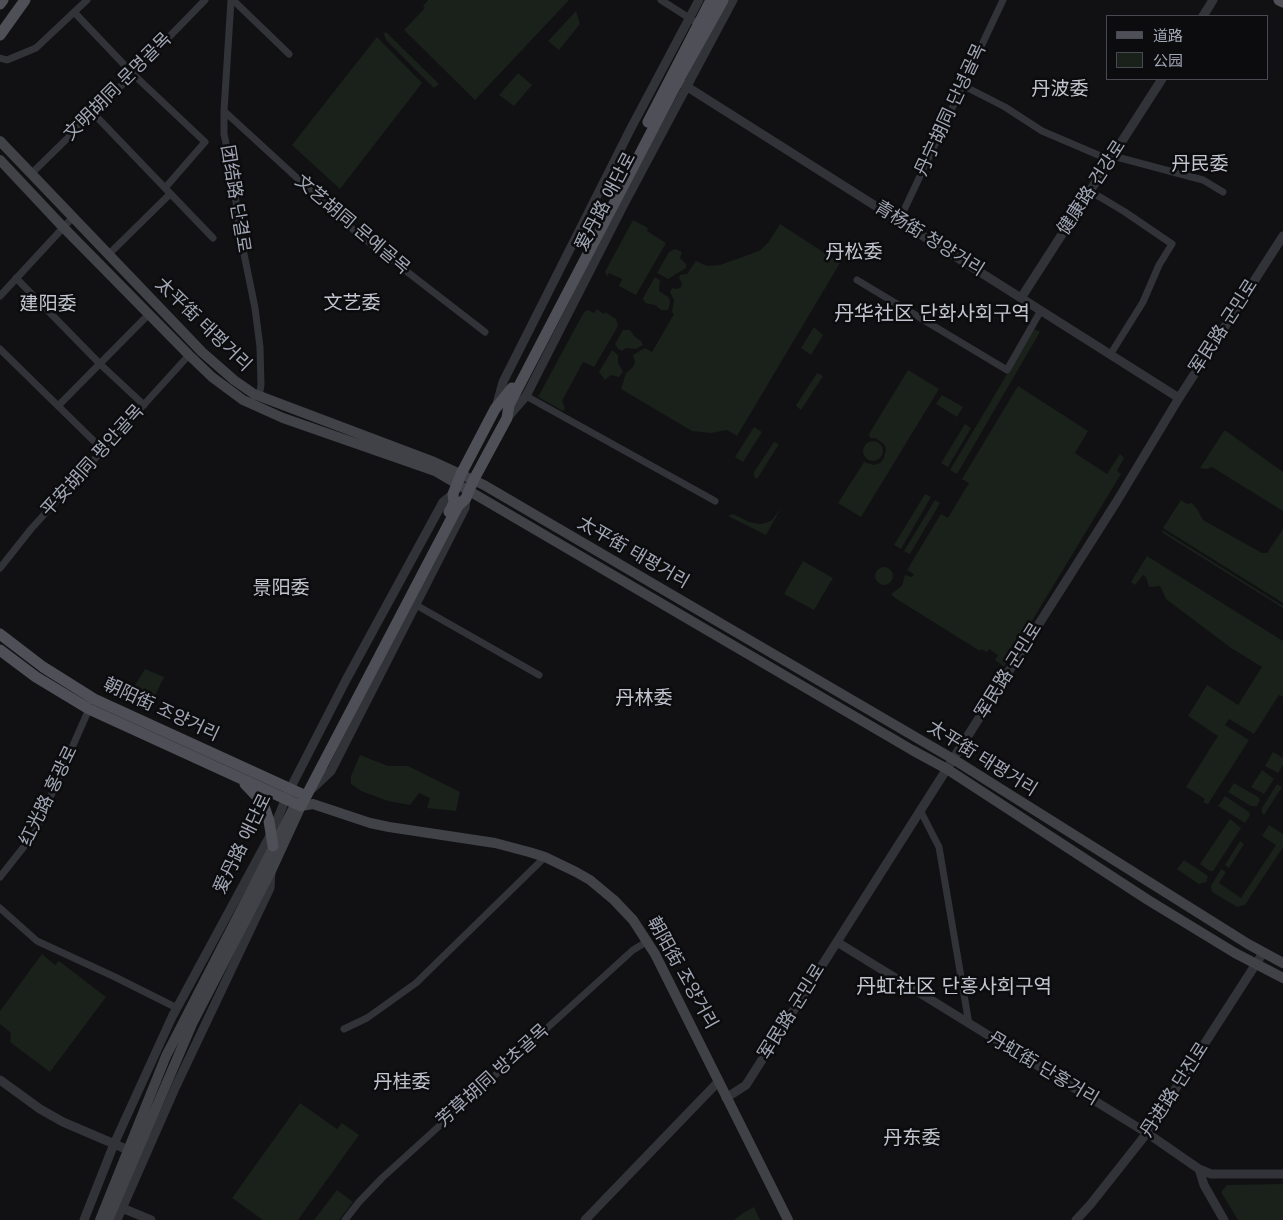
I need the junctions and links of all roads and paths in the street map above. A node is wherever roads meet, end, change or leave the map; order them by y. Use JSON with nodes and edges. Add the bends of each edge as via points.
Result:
{"nodes":[{"id":1,"x":3,"y":0,"type":"edge"},
{"id":2,"x":25,"y":0,"type":"edge"},
{"id":3,"x":87,"y":0,"type":"edge"},
{"id":4,"x":205,"y":0,"type":"edge"},
{"id":5,"x":232,"y":0,"type":"edge"},
{"id":6,"x":661,"y":0,"type":"edge"},
{"id":7,"x":699,"y":0,"type":"edge"},
{"id":8,"x":711,"y":0,"type":"edge"},
{"id":9,"x":722,"y":0,"type":"edge"},
{"id":10,"x":733,"y":0,"type":"edge"},
{"id":11,"x":1003,"y":0,"type":"edge"},
{"id":12,"x":1213,"y":0,"type":"edge"},
{"id":13,"x":1280,"y":0,"type":"edge"},
{"id":14,"x":1283,"y":2,"type":"edge"},
{"id":15,"x":0,"y":4,"type":"edge"},
{"id":16,"x":74,"y":12,"type":"junction"},
{"id":17,"x":1204,"y":15,"type":"edge"},
{"id":18,"x":694,"y":21,"type":"junction"},
{"id":19,"x":0,"y":35,"type":"edge"},
{"id":20,"x":289,"y":54,"type":"dead end"},
{"id":21,"x":0,"y":58,"type":"edge"},
{"id":22,"x":133,"y":74,"type":"junction"},
{"id":23,"x":1161,"y":80,"type":"edge"},
{"id":24,"x":682,"y":84,"type":"junction"},
{"id":25,"x":962,"y":86,"type":"junction"},
{"id":26,"x":224,"y":111,"type":"junction"},
{"id":27,"x":93,"y":113,"type":"junction"},
{"id":28,"x":0,"y":141,"type":"edge"},
{"id":29,"x":1111,"y":158,"type":"junction"},
{"id":30,"x":0,"y":160,"type":"edge"},
{"id":31,"x":31,"y":174,"type":"junction"},
{"id":32,"x":167,"y":191,"type":"junction"},
{"id":33,"x":1089,"y":192,"type":"junction"},
{"id":34,"x":1223,"y":192,"type":"dead end"},
{"id":35,"x":73,"y":217,"type":"junction"},
{"id":36,"x":898,"y":220,"type":"junction"},
{"id":37,"x":63,"y":227,"type":"junction"},
{"id":38,"x":1283,"y":236,"type":"edge"},
{"id":39,"x":213,"y":238,"type":"dead end"},
{"id":40,"x":109,"y":254,"type":"junction"},
{"id":41,"x":16,"y":278,"type":"junction"},
{"id":42,"x":857,"y":280,"type":"dead end"},
{"id":43,"x":0,"y":296,"type":"edge"},
{"id":44,"x":1021,"y":298,"type":"junction"},
{"id":45,"x":1040,"y":312,"type":"junction"},
{"id":46,"x":149,"y":314,"type":"junction"},
{"id":47,"x":485,"y":332,"type":"dead end"},
{"id":48,"x":0,"y":349,"type":"edge"},
{"id":49,"x":189,"y":355,"type":"junction"},
{"id":50,"x":1110,"y":355,"type":"junction"},
{"id":51,"x":100,"y":364,"type":"junction"},
{"id":52,"x":526,"y":396,"type":"junction"},
{"id":53,"x":259,"y":397,"type":"junction"},
{"id":54,"x":1179,"y":398,"type":"junction"},
{"id":55,"x":144,"y":405,"type":"junction"},
{"id":56,"x":58,"y":406,"type":"junction"},
{"id":57,"x":506,"y":418,"type":"junction"},
{"id":58,"x":474,"y":449,"type":"junction"},
{"id":59,"x":103,"y":450,"type":"junction"},
{"id":60,"x":486,"y":455,"type":"junction"},
{"id":61,"x":457,"y":484,"type":"junction"},
{"id":62,"x":469,"y":490,"type":"junction"},
{"id":63,"x":715,"y":501,"type":"dead end"},
{"id":64,"x":0,"y":568,"type":"edge"},
{"id":65,"x":416,"y":605,"type":"junction"},
{"id":66,"x":0,"y":634,"type":"edge"},
{"id":67,"x":0,"y":650,"type":"edge"},
{"id":68,"x":540,"y":674,"type":"dead end"},
{"id":69,"x":89,"y":709,"type":"junction"},
{"id":70,"x":953,"y":759,"type":"junction"},
{"id":71,"x":947,"y":769,"type":"junction"},
{"id":72,"x":238,"y":778,"type":"junction"},
{"id":73,"x":299,"y":799,"type":"junction"},
{"id":74,"x":920,"y":810,"type":"junction"},
{"id":75,"x":271,"y":834,"type":"junction"},
{"id":76,"x":273,"y":846,"type":"junction"},
{"id":77,"x":545,"y":857,"type":"junction"},
{"id":78,"x":0,"y":877,"type":"edge"},
{"id":79,"x":0,"y":908,"type":"edge"},
{"id":80,"x":648,"y":941,"type":"junction"},
{"id":81,"x":837,"y":942,"type":"junction"},
{"id":82,"x":1263,"y":953,"type":"junction"},
{"id":83,"x":1283,"y":963,"type":"edge"},
{"id":84,"x":1256,"y":965,"type":"junction"},
{"id":85,"x":1283,"y":978,"type":"edge"},
{"id":86,"x":177,"y":1008,"type":"junction"},
{"id":87,"x":968,"y":1024,"type":"junction"},
{"id":88,"x":344,"y":1029,"type":"dead end"},
{"id":89,"x":0,"y":1080,"type":"edge"},
{"id":90,"x":719,"y":1081,"type":"junction"},
{"id":91,"x":726,"y":1098,"type":"junction"},
{"id":92,"x":1148,"y":1133,"type":"junction"},
{"id":93,"x":114,"y":1144,"type":"junction"},
{"id":94,"x":136,"y":1154,"type":"junction"},
{"id":95,"x":1199,"y":1169,"type":"junction"},
{"id":96,"x":1283,"y":1174,"type":"edge"},
{"id":97,"x":122,"y":1208,"type":"junction"},
{"id":98,"x":84,"y":1220,"type":"edge"},
{"id":99,"x":100,"y":1220,"type":"edge"},
{"id":100,"x":108,"y":1220,"type":"edge"},
{"id":101,"x":117,"y":1220,"type":"edge"},
{"id":102,"x":151,"y":1220,"type":"edge"},
{"id":103,"x":345,"y":1220,"type":"edge"},
{"id":104,"x":585,"y":1220,"type":"edge"},
{"id":105,"x":788,"y":1220,"type":"edge"},
{"id":106,"x":1076,"y":1220,"type":"edge"},
{"id":107,"x":1224,"y":1220,"type":"edge"}],
"edges":[{"from":1,"to":15,"type":"main road"},
{"from":2,"to":19,"type":"main road"},
{"from":3,"to":16,"type":"street"},
{"from":4,"to":22,"type":"street","name":"文明胡同 문명골목"},
{"from":5,"to":20,"type":"street"},
{"from":5,"to":26,"type":"street","name":"团结路 단결로"},
{"from":6,"to":18,"type":"street"},
{"from":7,"to":18,"type":"street","name":"爱丹路 애단로"},
{"from":8,"to":18,"type":"main road","name":"爱丹路 애단로"},
{"from":9,"to":24,"type":"main road","name":"爱丹路 애단로"},
{"from":10,"to":24,"type":"street","name":"爱丹路 애단로"},
{"from":11,"to":25,"type":"street","name":"丹宁胡同 단녕골목"},
{"from":12,"to":17,"type":"street"},
{"from":13,"to":14,"type":"main road"},
{"from":16,"to":21,"type":"street","via":[[36,48],[7,60]]},
{"from":16,"to":22,"type":"street"},
{"from":18,"to":58,"type":"main road","name":"爱丹路 애단로","via":[[512,388],[495,409]]},
{"from":22,"to":27,"type":"street","name":"文明胡同 문명골목"},
{"from":22,"to":32,"type":"street","via":[[205,142]]},
{"from":23,"to":29,"type":"street","name":"健康路 건강로"},
{"from":24,"to":36,"type":"street","name":"青杨街 청양거리"},
{"from":24,"to":52,"type":"street","name":"爱丹路 애단로"},
{"from":24,"to":57,"type":"main road","name":"爱丹路 애단로","via":[[509,405]]},
{"from":25,"to":29,"type":"street","via":[[1042,131]]},
{"from":25,"to":36,"type":"street","name":"丹宁胡同 단녕골목"},
{"from":26,"to":47,"type":"street","name":"文艺胡同 문예골목","via":[[350,227]]},
{"from":26,"to":53,"type":"street","name":"团结路 단결로","via":[[224,134],[260,347]]},
{"from":27,"to":31,"type":"street","name":"文明胡同 문명골목"},
{"from":27,"to":32,"type":"street"},
{"from":28,"to":31,"type":"main road","name":"太平街 태평거리"},
{"from":29,"to":33,"type":"street","name":"健康路 건강로"},
{"from":29,"to":34,"type":"street","via":[[1202,180]]},
{"from":30,"to":37,"type":"main road","name":"太平街 태평거리"},
{"from":31,"to":35,"type":"main road","name":"太平街 태평거리"},
{"from":32,"to":39,"type":"street"},
{"from":32,"to":40,"type":"street"},
{"from":33,"to":44,"type":"street","name":"健康路 건강로"},
{"from":33,"to":50,"type":"street","via":[[1172,244],[1146,297]]},
{"from":35,"to":37,"type":"street"},
{"from":35,"to":40,"type":"main road","name":"太平街 태평거리"},
{"from":36,"to":44,"type":"street","name":"青杨街 청양거리"},
{"from":37,"to":41,"type":"street"},
{"from":37,"to":46,"type":"main road","name":"太平街 태평거리"},
{"from":38,"to":54,"type":"street","name":"军民路 군민로"},
{"from":40,"to":53,"type":"main road","name":"太平街 태평거리","via":[[214,363]]},
{"from":41,"to":43,"type":"street"},
{"from":41,"to":51,"type":"street"},
{"from":42,"to":45,"type":"street","via":[[1007,370]]},
{"from":44,"to":45,"type":"street","name":"青杨街 청양거리"},
{"from":45,"to":50,"type":"street","name":"青杨街 청양거리"},
{"from":46,"to":49,"type":"main road","name":"太平街 태평거리"},
{"from":46,"to":51,"type":"street"},
{"from":48,"to":56,"type":"street"},
{"from":49,"to":55,"type":"street","name":"平安胡同 평안골목"},
{"from":49,"to":61,"type":"main road","name":"太平街 태평거리","via":[[220,383],[254,406],[435,472]]},
{"from":50,"to":54,"type":"street","name":"青杨街 청양거리"},
{"from":51,"to":55,"type":"street"},
{"from":51,"to":56,"type":"street"},
{"from":52,"to":57,"type":"street","name":"爱丹路 애단로"},
{"from":52,"to":63,"type":"street"},
{"from":53,"to":61,"type":"main road","name":"太平街 태평거리","via":[[434,462]]},
{"from":54,"to":70,"type":"street","name":"军民路 군민로"},
{"from":55,"to":59,"type":"street","name":"平安胡同 평안골목"},
{"from":56,"to":59,"type":"street"},
{"from":57,"to":60,"type":"main road","name":"爱丹路 애단로"},
{"from":58,"to":60,"type":"main road"},
{"from":58,"to":61,"type":"main road","name":"爱丹路 애단로"},
{"from":59,"to":64,"type":"street","name":"平安胡同 평안골목"},
{"from":60,"to":62,"type":"main road","name":"爱丹路 애단로"},
{"from":61,"to":62,"type":"main road","name":"太平街 태평거리"},
{"from":61,"to":73,"type":"main road","name":"爱丹路 애단로","via":[[454,503]]},
{"from":62,"to":65,"type":"street","name":"爱丹路 애단로","via":[[464,508]]},
{"from":62,"to":70,"type":"main road","name":"太平街 태평거리","via":[[494,491]]},
{"from":62,"to":71,"type":"main road","name":"太平街 태평거리"},
{"from":62,"to":73,"type":"main road","name":"爱丹路 애단로"},
{"from":65,"to":68,"type":"street"},
{"from":65,"to":73,"type":"street","name":"爱丹路 애단로","via":[[331,770]]},
{"from":66,"to":73,"type":"main road","name":"朝阳街 조양거리","via":[[43,667],[94,699]]},
{"from":67,"to":69,"type":"main road","name":"朝阳街 조양거리"},
{"from":69,"to":72,"type":"main road","name":"朝阳街 조양거리"},
{"from":69,"to":78,"type":"street","name":"红光路 홍광로","via":[[34,834]]},
{"from":70,"to":71,"type":"street","name":"军民路 군민로"},
{"from":70,"to":82,"type":"main road","name":"太平街 태평거리"},
{"from":71,"to":74,"type":"street","name":"军民路 군민로"},
{"from":71,"to":84,"type":"main road","name":"太平街 태평거리","via":[[1148,900]]},
{"from":72,"to":73,"type":"main road","name":"朝阳街 조양거리"},
{"from":72,"to":75,"type":"main road","via":[[263,804]]},
{"from":73,"to":75,"type":"street","name":"爱丹路 애단로"},
{"from":73,"to":76,"type":"main road","name":"爱丹路 애단로"},
{"from":73,"to":77,"type":"main road","name":"朝阳街 조양거리","via":[[380,825],[495,843]]},
{"from":73,"to":94,"type":"main road","name":"爱丹路 애단로","via":[[271,871],[192,1024]]},
{"from":74,"to":81,"type":"street","name":"军民路 군민로"},
{"from":74,"to":87,"type":"street","via":[[939,847]]},
{"from":75,"to":76,"type":"main road"},
{"from":75,"to":86,"type":"street","name":"爱丹路 애단로"},
{"from":76,"to":94,"type":"main road","name":"爱丹路 애단로","via":[[166,1056]]},
{"from":77,"to":80,"type":"main road","name":"朝阳街 조양거리","via":[[576,872],[605,892],[633,920]]},
{"from":77,"to":88,"type":"street","via":[[416,983],[367,1018]]},
{"from":79,"to":86,"type":"street","via":[[37,941]]},
{"from":80,"to":90,"type":"main road","name":"朝阳街 조양거리"},
{"from":80,"to":103,"type":"street","name":"芳草胡同 방초골목","via":[[633,950],[389,1171]]},
{"from":81,"to":87,"type":"street","name":"丹虹街 단홍거리"},
{"from":81,"to":91,"type":"street","name":"军民路 군민로","via":[[746,1084]]},
{"from":82,"to":83,"type":"main road","name":"太平街 태평거리"},
{"from":82,"to":84,"type":"street","name":"丹进路 단진로"},
{"from":84,"to":85,"type":"main road","name":"太平街 태평거리"},
{"from":84,"to":92,"type":"street","name":"丹进路 단진로"},
{"from":86,"to":93,"type":"street","name":"爱丹路 애단로"},
{"from":87,"to":92,"type":"street","name":"丹虹街 단홍거리"},
{"from":89,"to":93,"type":"street","via":[[63,1122]]},
{"from":90,"to":91,"type":"main road","name":"朝阳街 조양거리"},
{"from":90,"to":104,"type":"street"},
{"from":91,"to":105,"type":"main road","name":"朝阳街 조양거리"},
{"from":92,"to":95,"type":"street","name":"丹虹街 단홍거리"},
{"from":92,"to":106,"type":"street","name":"丹进路 단진로"},
{"from":93,"to":94,"type":"street"},
{"from":93,"to":98,"type":"street","name":"爱丹路 애단로"},
{"from":94,"to":97,"type":"street","name":"爱丹路 애단로"},
{"from":94,"to":99,"type":"main road","name":"爱丹路 애단로"},
{"from":94,"to":100,"type":"main road","name":"爱丹路 애단로"},
{"from":95,"to":96,"type":"street","via":[[1211,1174]]},
{"from":95,"to":107,"type":"street","via":[[1204,1185]]},
{"from":97,"to":101,"type":"street","name":"爱丹路 애단로"},
{"from":97,"to":102,"type":"street"}]}
